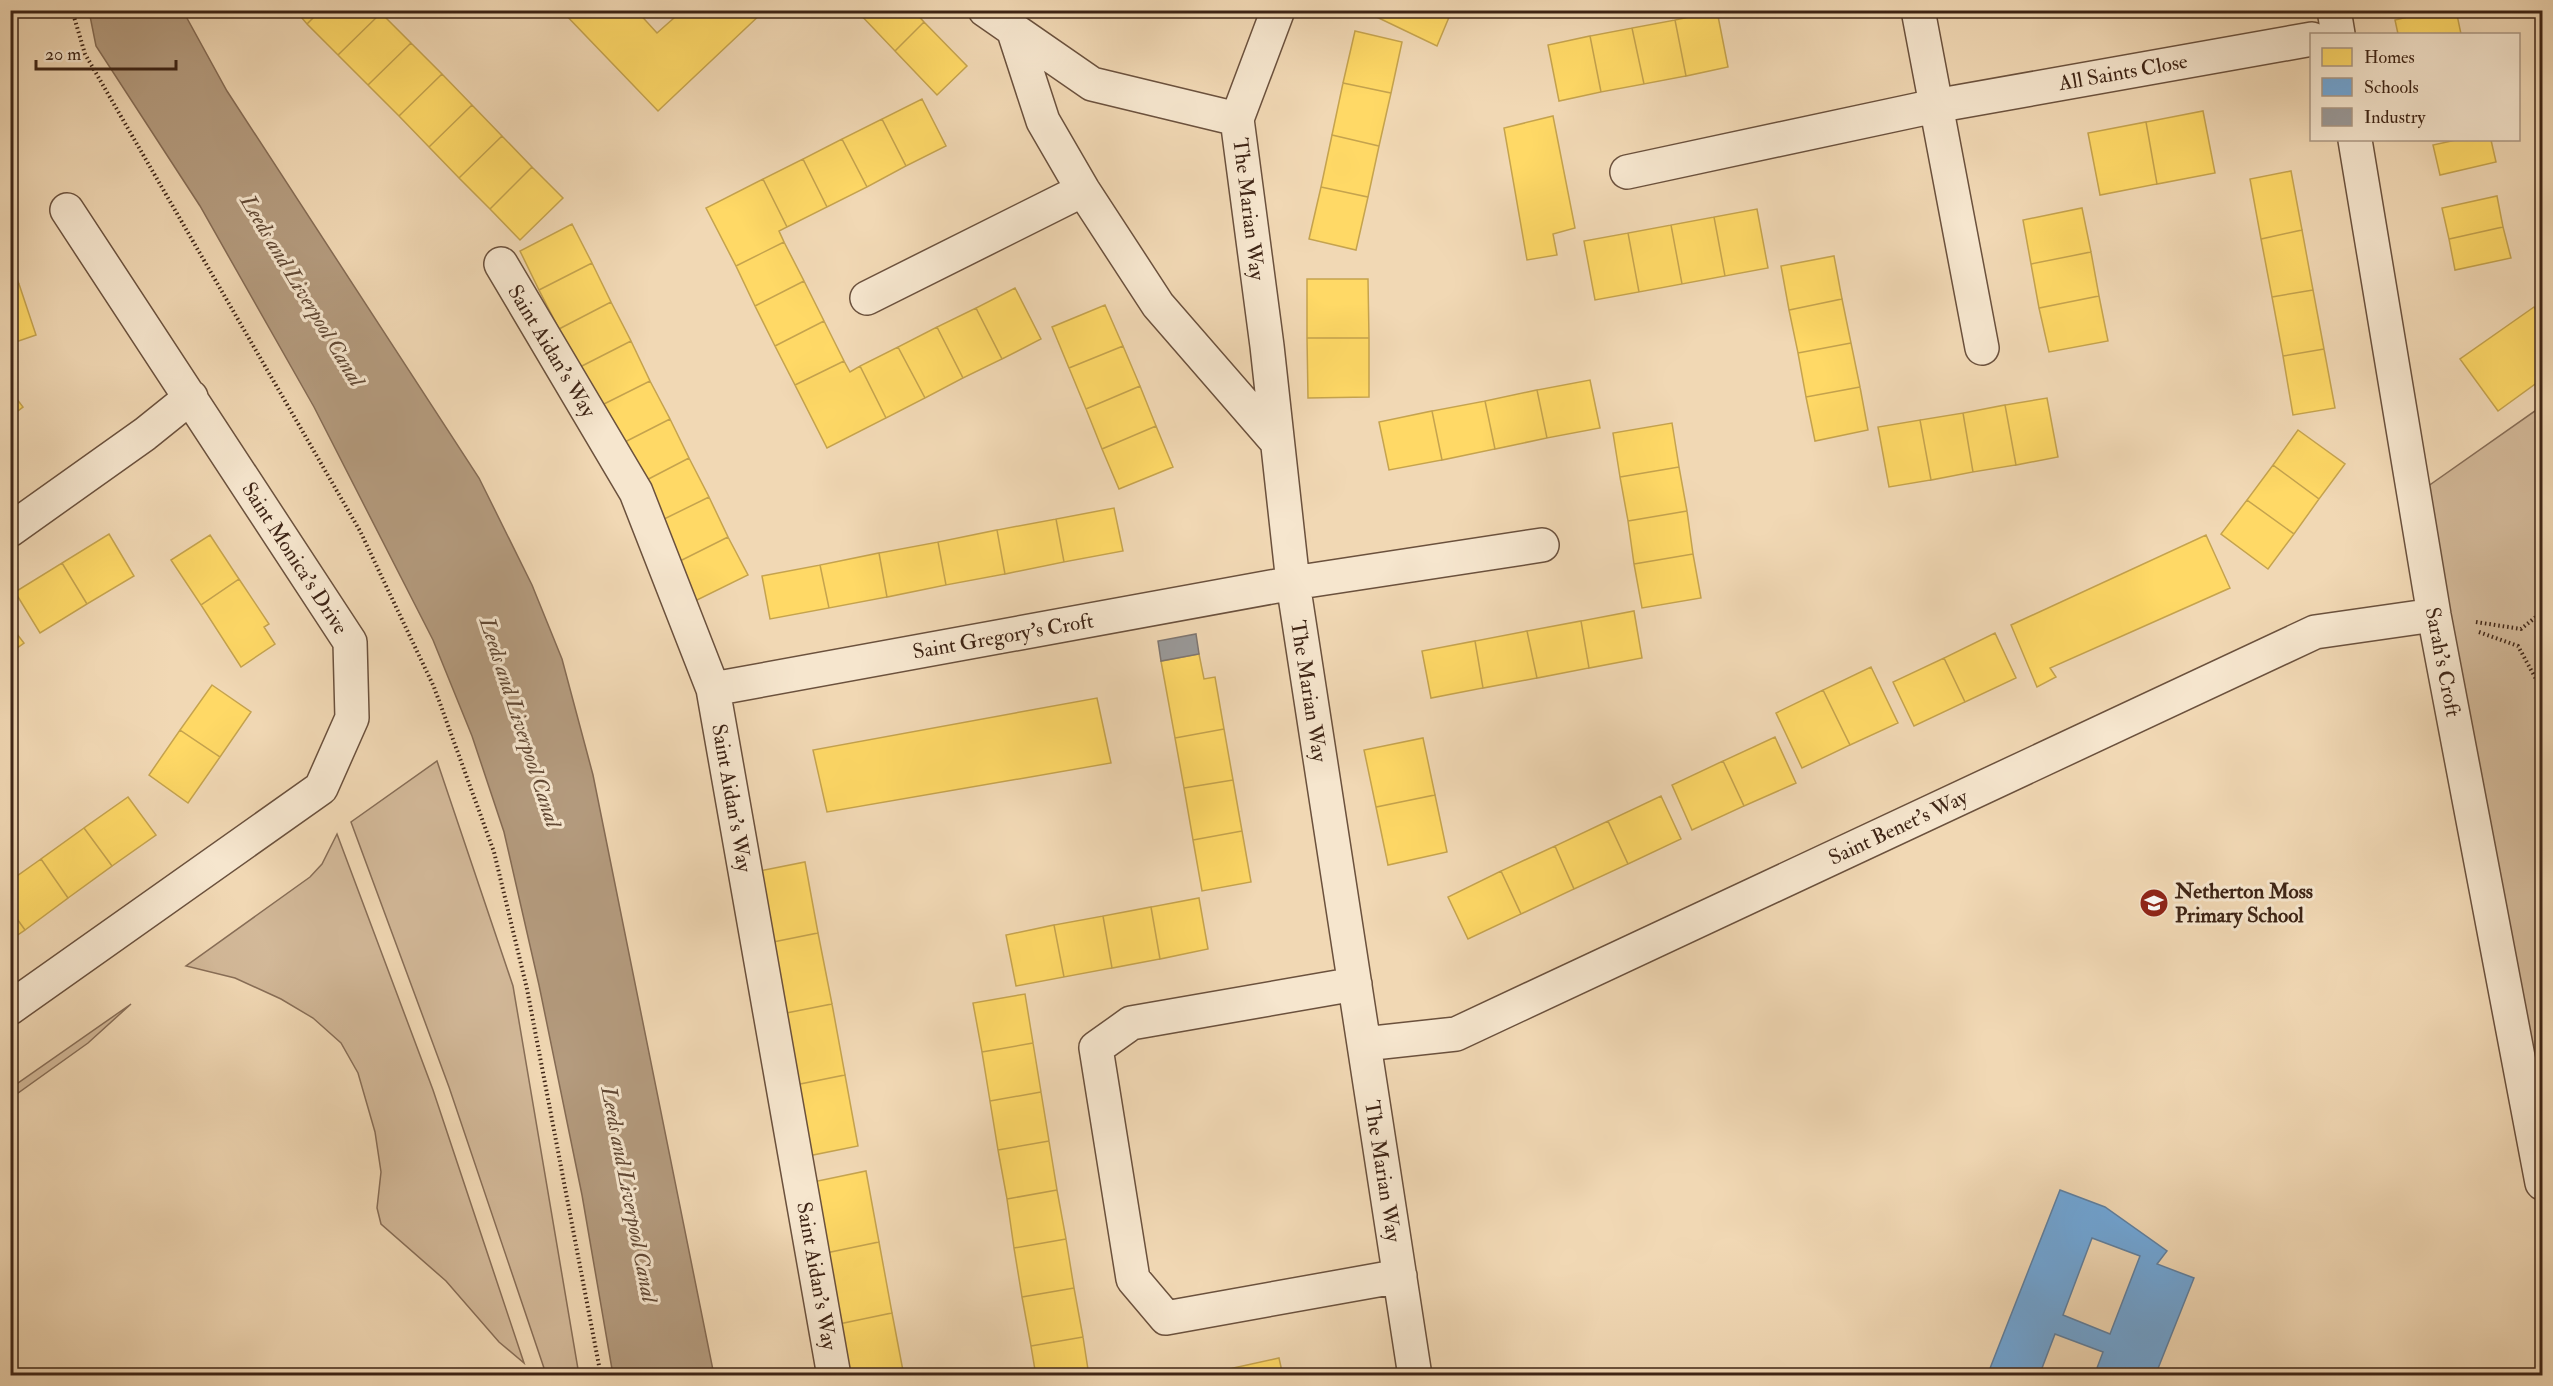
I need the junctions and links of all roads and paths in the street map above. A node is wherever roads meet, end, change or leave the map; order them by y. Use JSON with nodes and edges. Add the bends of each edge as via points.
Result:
{"nodes":[{"id":1,"x":985,"y":10,"type":"edge"},
{"id":2,"x":1278,"y":10,"type":"edge"},
{"id":3,"x":1918,"y":10,"type":"edge"},
{"id":4,"x":2334,"y":10,"type":"edge"},
{"id":5,"x":1013,"y":29,"type":"junction"},
{"id":6,"x":2338,"y":33,"type":"edge"},
{"id":7,"x":2310,"y":39,"type":"edge"},
{"id":8,"x":1935,"y":106,"type":"junction"},
{"id":9,"x":1237,"y":119,"type":"junction"},
{"id":10,"x":2355,"y":141,"type":"edge"},
{"id":11,"x":1626,"y":172,"type":"dead end"},
{"id":12,"x":1083,"y":190,"type":"junction"},
{"id":13,"x":67,"y":210,"type":"dead end"},
{"id":14,"x":501,"y":264,"type":"dead end"},
{"id":15,"x":867,"y":298,"type":"dead end"},
{"id":16,"x":1982,"y":348,"type":"dead end"},
{"id":17,"x":191,"y":397,"type":"junction"},
{"id":18,"x":1277,"y":442,"type":"junction"},
{"id":19,"x":10,"y":530,"type":"edge"},
{"id":20,"x":1542,"y":544,"type":"dead end"},
{"id":21,"x":1293,"y":583,"type":"junction"},
{"id":22,"x":2542,"y":612,"type":"edge"},
{"id":23,"x":2434,"y":615,"type":"junction"},
{"id":24,"x":713,"y":689,"type":"junction"},
{"id":25,"x":2542,"y":690,"type":"edge"},
{"id":26,"x":1354,"y":984,"type":"junction"},
{"id":27,"x":10,"y":1008,"type":"edge"},
{"id":28,"x":1364,"y":1044,"type":"junction"},
{"id":29,"x":2542,"y":1183,"type":"edge"},
{"id":30,"x":1400,"y":1276,"type":"junction"},
{"id":31,"x":834,"y":1376,"type":"edge"},
{"id":32,"x":1415,"y":1376,"type":"edge"}],
"edges":[{"from":1,"to":5,"type":"street"},
{"from":2,"to":9,"type":"street","name":"The Marian Way"},
{"from":3,"to":8,"type":"street"},
{"from":4,"to":6,"type":"street"},
{"from":5,"to":9,"type":"street","via":[[1092,84]]},
{"from":5,"to":12,"type":"street","via":[[1043,122]]},
{"from":7,"to":8,"type":"street","name":"All Saints Close"},
{"from":8,"to":11,"type":"street","name":"All Saints Close"},
{"from":8,"to":16,"type":"street"},
{"from":9,"to":18,"type":"street","name":"The Marian Way"},
{"from":10,"to":23,"type":"street","name":"Sarah's Croft"},
{"from":12,"to":15,"type":"street"},
{"from":12,"to":18,"type":"street","via":[[1158,305]]},
{"from":13,"to":17,"type":"street","name":"Saint Monica's Drive"},
{"from":14,"to":24,"type":"street","name":"Saint Aidan's Way","via":[[636,492]]},
{"from":17,"to":19,"type":"street"},
{"from":17,"to":27,"type":"street","name":"Saint Monica's Drive","via":[[350,642],[352,718],[321,788]]},
{"from":18,"to":21,"type":"street","name":"The Marian Way"},
{"from":20,"to":21,"type":"street","name":"Saint Gregory's Croft"},
{"from":21,"to":24,"type":"street","name":"Saint Gregory's Croft"},
{"from":21,"to":26,"type":"street","name":"The Marian Way"},
{"from":22,"to":23,"type":"path","via":[[2521,628]]},
{"from":23,"to":25,"type":"path","via":[[2518,646]]},
{"from":23,"to":28,"type":"street","name":"Saint Benet's Way","via":[[2315,632],[1456,1034]]},
{"from":23,"to":29,"type":"street","name":"Sarah's Croft"},
{"from":24,"to":31,"type":"street","name":"Saint Aidan's Way"},
{"from":26,"to":28,"type":"street","name":"The Marian Way"},
{"from":26,"to":30,"type":"street","via":[[1131,1023],[1096,1048],[1132,1280],[1166,1318]]},
{"from":28,"to":30,"type":"street","name":"The Marian Way"},
{"from":30,"to":32,"type":"street","name":"The Marian Way"}]}
